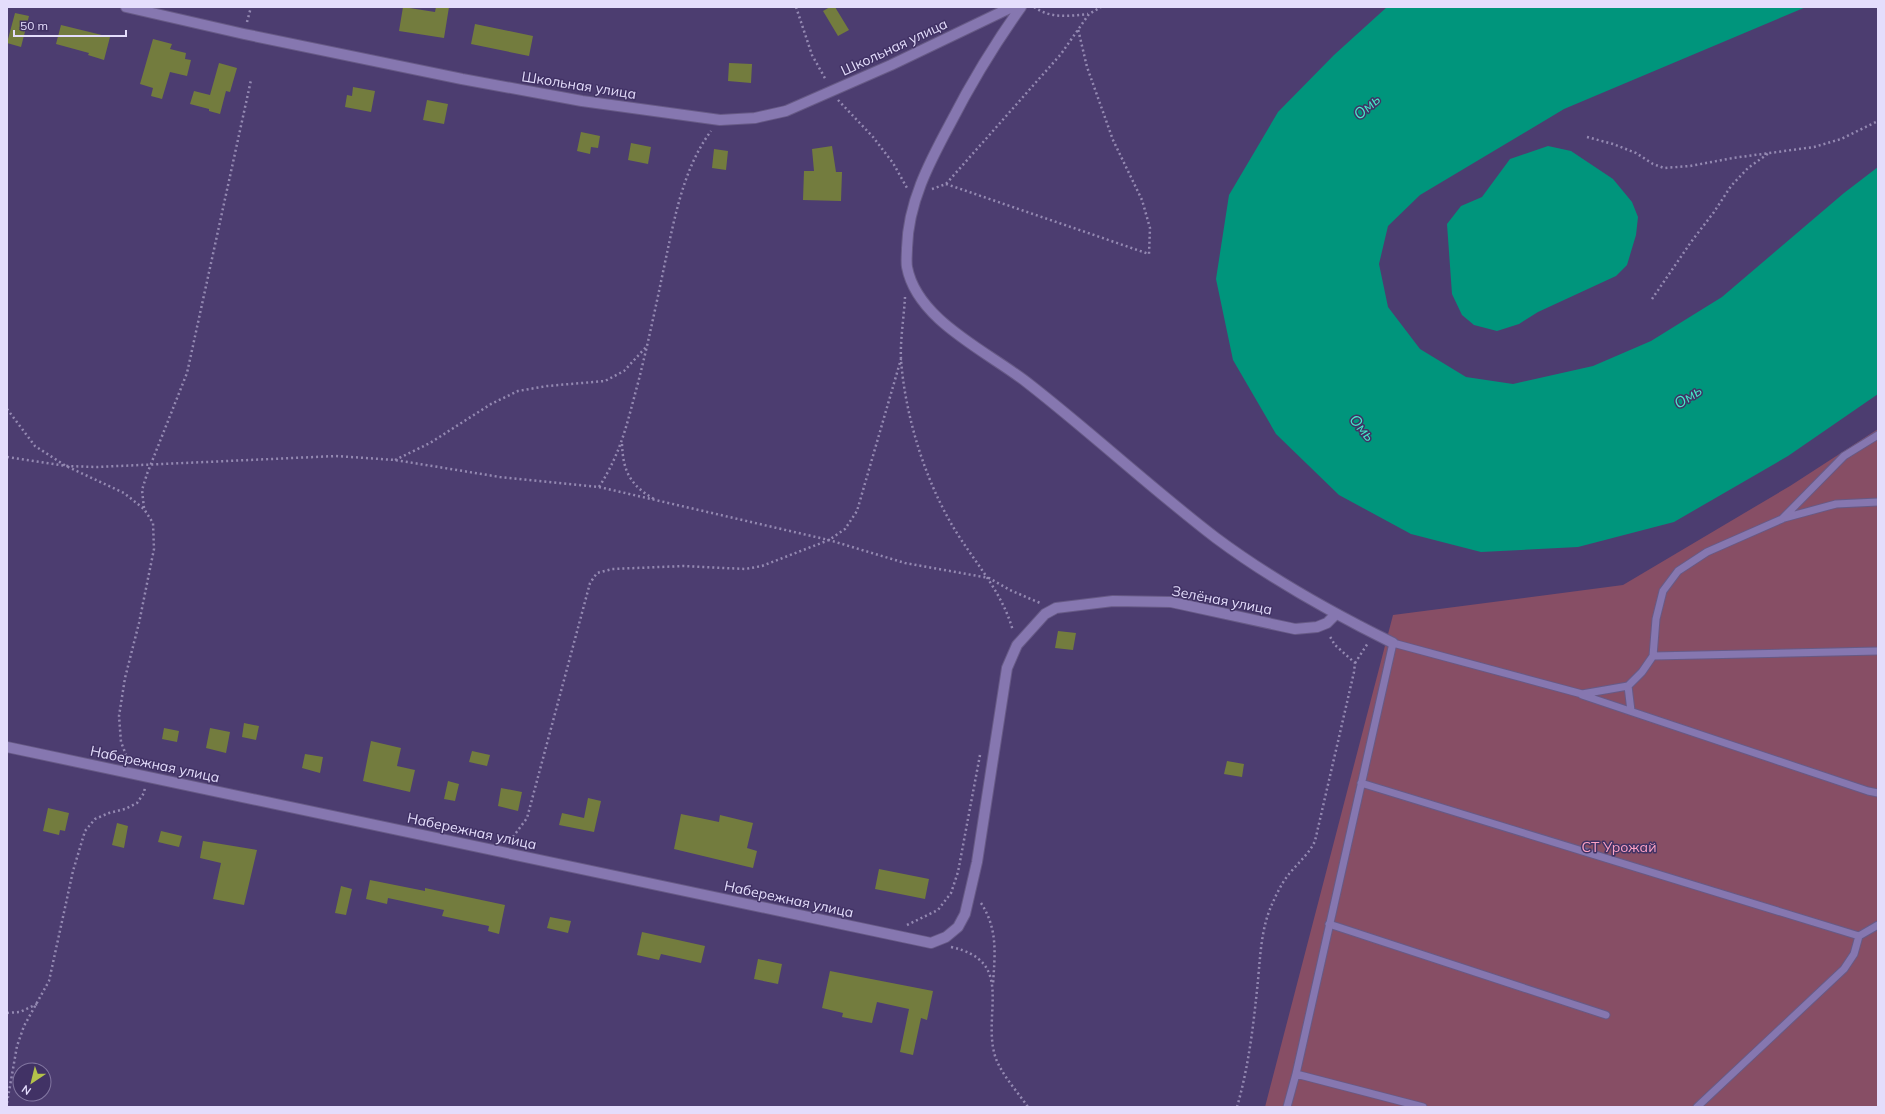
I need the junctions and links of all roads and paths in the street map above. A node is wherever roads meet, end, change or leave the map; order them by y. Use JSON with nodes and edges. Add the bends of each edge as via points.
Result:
{"nodes":[{"id":1,"x":126,"y":7,"type":"edge"},
{"id":2,"x":796,"y":7,"type":"edge"},
{"id":3,"x":1012,"y":7,"type":"edge"},
{"id":4,"x":1021,"y":7,"type":"edge"},
{"id":5,"x":1034,"y":7,"type":"edge"},
{"id":6,"x":1101,"y":7,"type":"edge"},
{"id":7,"x":1089,"y":14,"type":"junction"},
{"id":8,"x":1078,"y":29,"type":"junction"},
{"id":9,"x":252,"y":80,"type":"dead end"},
{"id":10,"x":832,"y":91,"type":"junction"},
{"id":11,"x":720,"y":120,"type":"junction"},
{"id":12,"x":1878,"y":121,"type":"edge"},
{"id":13,"x":1587,"y":137,"type":"dead end"},
{"id":14,"x":1770,"y":153,"type":"junction"},
{"id":15,"x":946,"y":184,"type":"junction"},
{"id":16,"x":919,"y":189,"type":"junction"},
{"id":17,"x":914,"y":201,"type":"junction"},
{"id":18,"x":905,"y":296,"type":"dead end"},
{"id":19,"x":1652,"y":299,"type":"dead end"},
{"id":20,"x":647,"y":345,"type":"junction"},
{"id":21,"x":901,"y":359,"type":"junction"},
{"id":22,"x":7,"y":409,"type":"edge"},
{"id":23,"x":1878,"y":435,"type":"edge"},
{"id":24,"x":622,"y":443,"type":"junction"},
{"id":25,"x":7,"y":457,"type":"edge"},
{"id":26,"x":395,"y":460,"type":"junction"},
{"id":27,"x":151,"y":464,"type":"junction"},
{"id":28,"x":66,"y":466,"type":"junction"},
{"id":29,"x":599,"y":487,"type":"junction"},
{"id":30,"x":658,"y":501,"type":"junction"},
{"id":31,"x":1878,"y":502,"type":"edge"},
{"id":32,"x":144,"y":509,"type":"junction"},
{"id":33,"x":1782,"y":519,"type":"junction"},
{"id":34,"x":829,"y":540,"type":"junction"},
{"id":35,"x":988,"y":578,"type":"junction"},
{"id":36,"x":1056,"y":608,"type":"junction"},
{"id":37,"x":1336,"y":614,"type":"junction"},
{"id":38,"x":1327,"y":623,"type":"junction"},
{"id":39,"x":1373,"y":633,"type":"junction"},
{"id":40,"x":1393,"y":643,"type":"junction"},
{"id":41,"x":1017,"y":645,"type":"junction"},
{"id":42,"x":1878,"y":651,"type":"edge"},
{"id":43,"x":1653,"y":656,"type":"junction"},
{"id":44,"x":1355,"y":663,"type":"junction"},
{"id":45,"x":1628,"y":686,"type":"junction"},
{"id":46,"x":1582,"y":694,"type":"junction"},
{"id":47,"x":1631,"y":711,"type":"junction"},
{"id":48,"x":7,"y":747,"type":"edge"},
{"id":49,"x":981,"y":748,"type":"dead end"},
{"id":50,"x":133,"y":774,"type":"junction"},
{"id":51,"x":148,"y":777,"type":"junction"},
{"id":52,"x":1361,"y":782,"type":"junction"},
{"id":53,"x":1878,"y":792,"type":"edge"},
{"id":54,"x":500,"y":852,"type":"junction"},
{"id":55,"x":971,"y":888,"type":"junction"},
{"id":56,"x":1330,"y":924,"type":"junction"},
{"id":57,"x":1878,"y":925,"type":"edge"},
{"id":58,"x":904,"y":926,"type":"dead end"},
{"id":59,"x":1859,"y":936,"type":"junction"},
{"id":60,"x":931,"y":943,"type":"junction"},
{"id":61,"x":993,"y":987,"type":"junction"},
{"id":62,"x":37,"y":1004,"type":"junction"},
{"id":63,"x":7,"y":1013,"type":"edge"},
{"id":64,"x":1606,"y":1015,"type":"dead end"},
{"id":65,"x":1296,"y":1074,"type":"junction"},
{"id":66,"x":7,"y":1103,"type":"edge"},
{"id":67,"x":1028,"y":1107,"type":"edge"},
{"id":68,"x":1237,"y":1107,"type":"edge"},
{"id":69,"x":1287,"y":1107,"type":"edge"},
{"id":70,"x":1423,"y":1107,"type":"edge"},
{"id":71,"x":1697,"y":1107,"type":"edge"}],
"edges":[{"from":1,"to":11,"type":"street","name":"Школьная улица","via":[[462,79],[582,101]]},
{"from":2,"to":10,"type":"path","via":[[812,56]]},
{"from":3,"to":10,"type":"street","name":"Школьная улица"},
{"from":4,"to":16,"type":"street","via":[[968,88]]},
{"from":5,"to":7,"type":"path","via":[[1059,17]]},
{"from":6,"to":7,"type":"path"},
{"from":7,"to":8,"type":"path"},
{"from":8,"to":15,"type":"path","via":[[1060,54]]},
{"from":8,"to":15,"type":"path","via":[[1087,67],[1113,140],[1142,200],[1150,228],[1149,254]]},
{"from":9,"to":27,"type":"path","via":[[187,372]]},
{"from":10,"to":11,"type":"street","name":"Школьная улица","via":[[786,111],[755,118]]},
{"from":10,"to":17,"type":"path","via":[[842,107],[873,137],[893,163]]},
{"from":11,"to":20,"type":"path","via":[[701,146],[688,174],[674,222]]},
{"from":12,"to":14,"type":"path","via":[[1840,139],[1814,147]]},
{"from":13,"to":14,"type":"path","via":[[1624,149],[1664,168]]},
{"from":14,"to":19,"type":"path","via":[[1748,168],[1731,186]]},
{"from":15,"to":16,"type":"path","via":[[934,189]]},
{"from":16,"to":17,"type":"street"},
{"from":17,"to":37,"type":"street","via":[[908,233],[907,266],[916,292],[928,308],[948,327],[1028,382],[1218,540]]},
{"from":18,"to":21,"type":"path"},
{"from":20,"to":24,"type":"path"},
{"from":20,"to":26,"type":"path","via":[[624,371],[605,381],[518,391],[491,404],[430,443]]},
{"from":21,"to":34,"type":"path","via":[[857,511],[845,530]]},
{"from":21,"to":35,"type":"path","via":[[912,423],[924,466],[947,517]]},
{"from":22,"to":28,"type":"path","via":[[35,446]]},
{"from":23,"to":33,"type":"lane","via":[[1844,456]]},
{"from":24,"to":29,"type":"path"},
{"from":24,"to":30,"type":"path","via":[[623,461],[630,478],[642,492]]},
{"from":25,"to":28,"type":"path"},
{"from":26,"to":27,"type":"path","via":[[336,456]]},
{"from":26,"to":29,"type":"path","via":[[477,474]]},
{"from":27,"to":28,"type":"path"},
{"from":27,"to":32,"type":"path","via":[[142,490]]},
{"from":28,"to":32,"type":"path","via":[[124,493]]},
{"from":29,"to":30,"type":"path"},
{"from":30,"to":34,"type":"path"},
{"from":31,"to":33,"type":"lane","via":[[1836,504]]},
{"from":32,"to":50,"type":"path","via":[[154,523],[154,549],[119,716],[121,742]]},
{"from":33,"to":43,"type":"lane","via":[[1707,552],[1678,571],[1663,591],[1656,619]]},
{"from":34,"to":35,"type":"path","via":[[905,563]]},
{"from":34,"to":54,"type":"path","via":[[762,566],[745,569],[684,566],[612,569],[597,573],[590,583],[527,818],[517,834]]},
{"from":35,"to":36,"type":"path","via":[[1027,598]]},
{"from":35,"to":41,"type":"path","via":[[1009,613]]},
{"from":36,"to":38,"type":"street","name":"Зелёная улица","via":[[1113,600],[1171,602],[1295,629],[1317,627]]},
{"from":36,"to":41,"type":"street","name":"Зелёная улица","via":[[1045,614]]},
{"from":37,"to":38,"type":"street"},
{"from":37,"to":39,"type":"street"},
{"from":38,"to":44,"type":"path","via":[[1328,634],[1335,645]]},
{"from":39,"to":40,"type":"street"},
{"from":39,"to":44,"type":"path"},
{"from":40,"to":46,"type":"lane"},
{"from":40,"to":52,"type":"lane"},
{"from":41,"to":55,"type":"street","name":"Зелёная улица","via":[[1007,668]]},
{"from":42,"to":43,"type":"lane"},
{"from":43,"to":45,"type":"lane"},
{"from":44,"to":68,"type":"path","via":[[1316,841],[1288,875],[1269,910],[1262,942],[1242,1089]]},
{"from":45,"to":46,"type":"lane"},
{"from":45,"to":47,"type":"lane"},
{"from":46,"to":47,"type":"lane"},
{"from":47,"to":53,"type":"lane","via":[[1868,791]]},
{"from":48,"to":50,"type":"street","name":"Набережная улица"},
{"from":49,"to":58,"type":"path","via":[[958,872],[951,893],[938,910]]},
{"from":50,"to":51,"type":"street","name":"Набережная улица"},
{"from":51,"to":54,"type":"street","name":"Набережная улица"},
{"from":51,"to":62,"type":"path","via":[[144,793],[137,802],[126,809],[95,819],[85,831],[48,982]]},
{"from":52,"to":56,"type":"lane"},
{"from":52,"to":59,"type":"lane"},
{"from":54,"to":60,"type":"street","name":"Набережная улица"},
{"from":55,"to":60,"type":"street","name":"Зелёная улица","via":[[965,914],[958,927],[946,937]]},
{"from":55,"to":61,"type":"path","via":[[988,913],[996,942]]},
{"from":56,"to":64,"type":"lane"},
{"from":56,"to":65,"type":"lane"},
{"from":57,"to":59,"type":"lane"},
{"from":59,"to":71,"type":"lane","via":[[1854,954],[1844,969]]},
{"from":60,"to":61,"type":"path","via":[[966,950],[979,959],[989,970]]},
{"from":61,"to":67,"type":"path","via":[[995,1055],[1003,1072]]},
{"from":62,"to":63,"type":"path","via":[[20,1012]]},
{"from":62,"to":66,"type":"path","via":[[24,1026],[17,1046]]},
{"from":65,"to":69,"type":"lane"},
{"from":65,"to":70,"type":"lane"}]}
